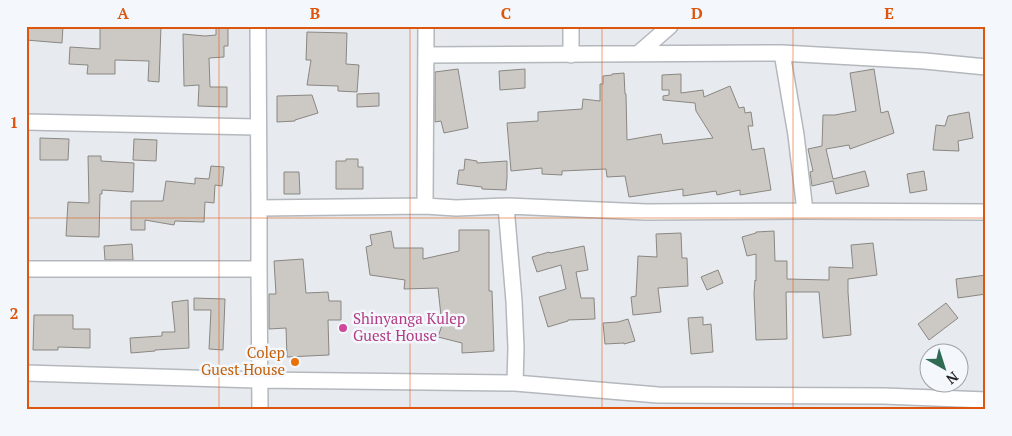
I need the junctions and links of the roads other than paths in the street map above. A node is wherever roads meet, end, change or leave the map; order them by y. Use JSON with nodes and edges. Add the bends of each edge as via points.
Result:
{"nodes":[{"id":1,"x":258,"y":26,"type":"edge"},
{"id":2,"x":426,"y":26,"type":"edge"},
{"id":3,"x":571,"y":26,"type":"edge"},
{"id":4,"x":670,"y":26,"type":"edge"},
{"id":5,"x":639,"y":53,"type":"junction"},
{"id":6,"x":782,"y":53,"type":"junction"},
{"id":7,"x":426,"y":55,"type":"junction"},
{"id":8,"x":571,"y":55,"type":"junction"},
{"id":9,"x":986,"y":68,"type":"edge"},
{"id":10,"x":26,"y":122,"type":"edge"},
{"id":11,"x":258,"y":127,"type":"junction"},
{"id":12,"x":425,"y":206,"type":"junction"},
{"id":13,"x":506,"y":206,"type":"junction"},
{"id":14,"x":260,"y":208,"type":"junction"},
{"id":15,"x":805,"y":211,"type":"junction"},
{"id":16,"x":986,"y":212,"type":"edge"},
{"id":17,"x":26,"y":269,"type":"edge"},
{"id":18,"x":259,"y":269,"type":"junction"},
{"id":19,"x":26,"y":373,"type":"edge"},
{"id":20,"x":260,"y":380,"type":"junction"},
{"id":21,"x":515,"y":383,"type":"junction"},
{"id":22,"x":986,"y":400,"type":"edge"},
{"id":23,"x":658,"y":403,"type":"edge"},
{"id":24,"x":260,"y":410,"type":"edge"}],
"edges":[{"from":1,"to":11,"type":"street"},
{"from":2,"to":7,"type":"street"},
{"from":3,"to":8,"type":"street"},
{"from":4,"to":5,"type":"street"},
{"from":5,"to":6,"type":"street"},
{"from":5,"to":8,"type":"street"},
{"from":6,"to":9,"type":"street"},
{"from":6,"to":15,"type":"street"},
{"from":7,"to":8,"type":"street"},
{"from":7,"to":12,"type":"street"},
{"from":10,"to":11,"type":"street"},
{"from":11,"to":14,"type":"street"},
{"from":12,"to":13,"type":"street"},
{"from":12,"to":14,"type":"street"},
{"from":13,"to":15,"type":"street","via":[[646,212]]},
{"from":13,"to":21,"type":"street","via":[[514,302]]},
{"from":14,"to":18,"type":"street"},
{"from":15,"to":16,"type":"street"},
{"from":17,"to":18,"type":"street"},
{"from":18,"to":20,"type":"street"},
{"from":19,"to":20,"type":"street"},
{"from":20,"to":21,"type":"street"},
{"from":20,"to":24,"type":"street"},
{"from":21,"to":23,"type":"street"},
{"from":22,"to":23,"type":"street","via":[[884,396]]}]}
